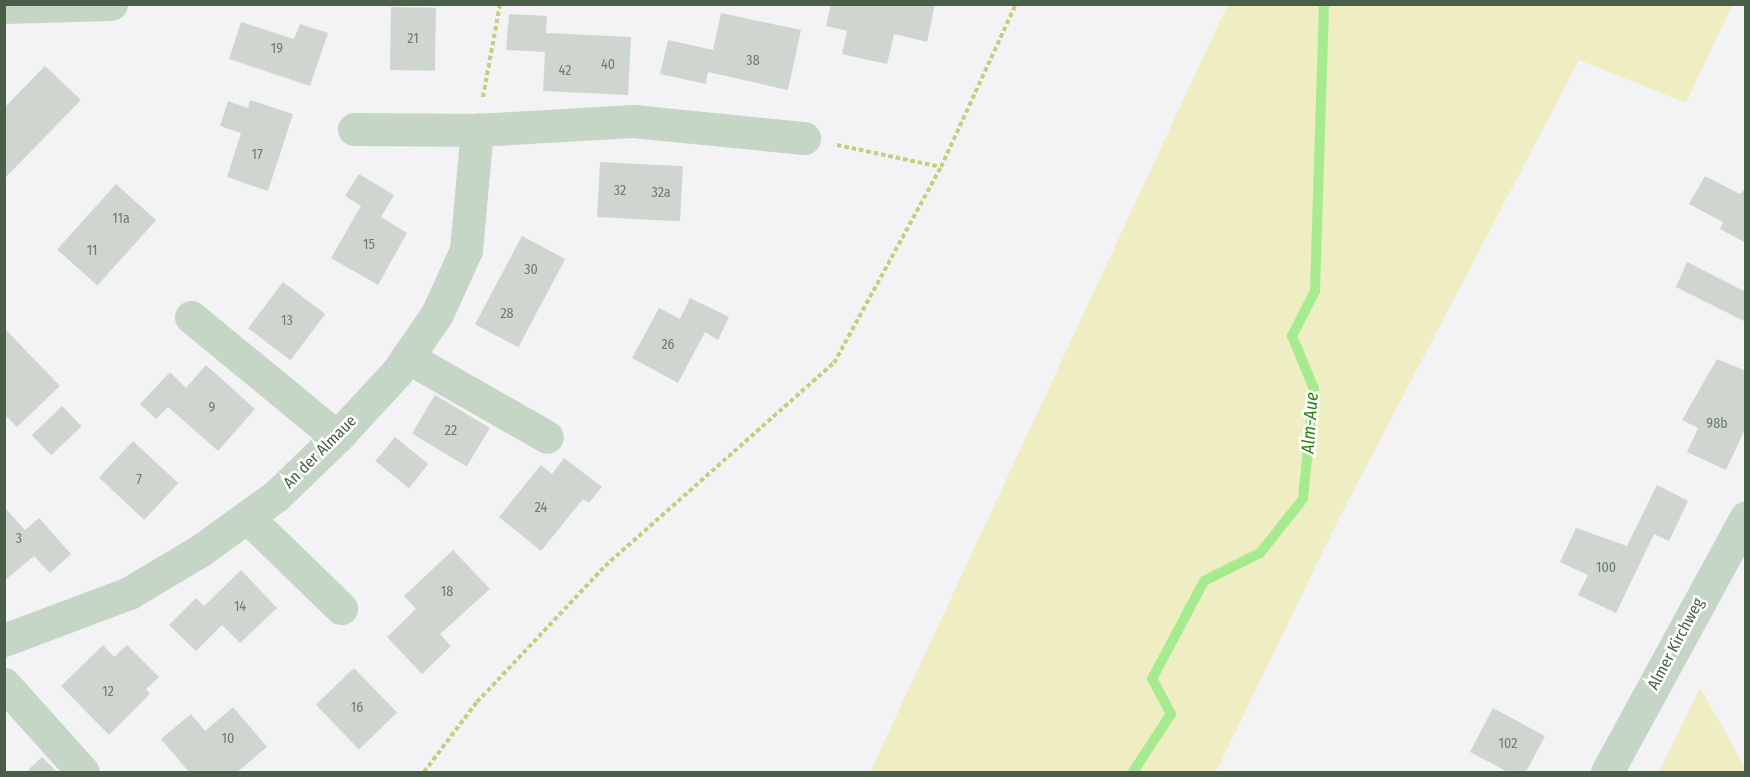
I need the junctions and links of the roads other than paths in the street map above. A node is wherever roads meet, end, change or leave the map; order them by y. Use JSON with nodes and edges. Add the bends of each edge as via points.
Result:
{"nodes":[{"id":1,"x":111,"y":4,"type":"edge"},
{"id":2,"x":4,"y":7,"type":"edge"},
{"id":3,"x":354,"y":129,"type":"dead end"},
{"id":4,"x":477,"y":130,"type":"junction"},
{"id":5,"x":804,"y":138,"type":"road end"},
{"id":6,"x":190,"y":317,"type":"dead end"},
{"id":7,"x":407,"y":357,"type":"junction"},
{"id":8,"x":337,"y":437,"type":"junction"},
{"id":9,"x":547,"y":437,"type":"dead end"},
{"id":10,"x":247,"y":517,"type":"junction"},
{"id":11,"x":1746,"y":517,"type":"edge"},
{"id":12,"x":340,"y":608,"type":"dead end"},
{"id":13,"x":4,"y":640,"type":"edge"},
{"id":14,"x":4,"y":684,"type":"edge"},
{"id":15,"x":83,"y":772,"type":"edge"},
{"id":16,"x":1607,"y":772,"type":"edge"}],
"edges":[{"from":1,"to":2,"type":"street"},
{"from":3,"to":4,"type":"street"},
{"from":4,"to":5,"type":"street","via":[[633,121]]},
{"from":4,"to":7,"type":"street","name":"An der Almaue","via":[[466,250],[437,314]]},
{"from":6,"to":8,"type":"street"},
{"from":7,"to":8,"type":"street","name":"An der Almaue"},
{"from":7,"to":9,"type":"street"},
{"from":8,"to":10,"type":"street","name":"An der Almaue"},
{"from":10,"to":12,"type":"street"},
{"from":10,"to":13,"type":"street","name":"An der Almaue","via":[[129,593]]},
{"from":11,"to":16,"type":"street","name":"Almer Kirchweg"},
{"from":14,"to":15,"type":"street"}]}
